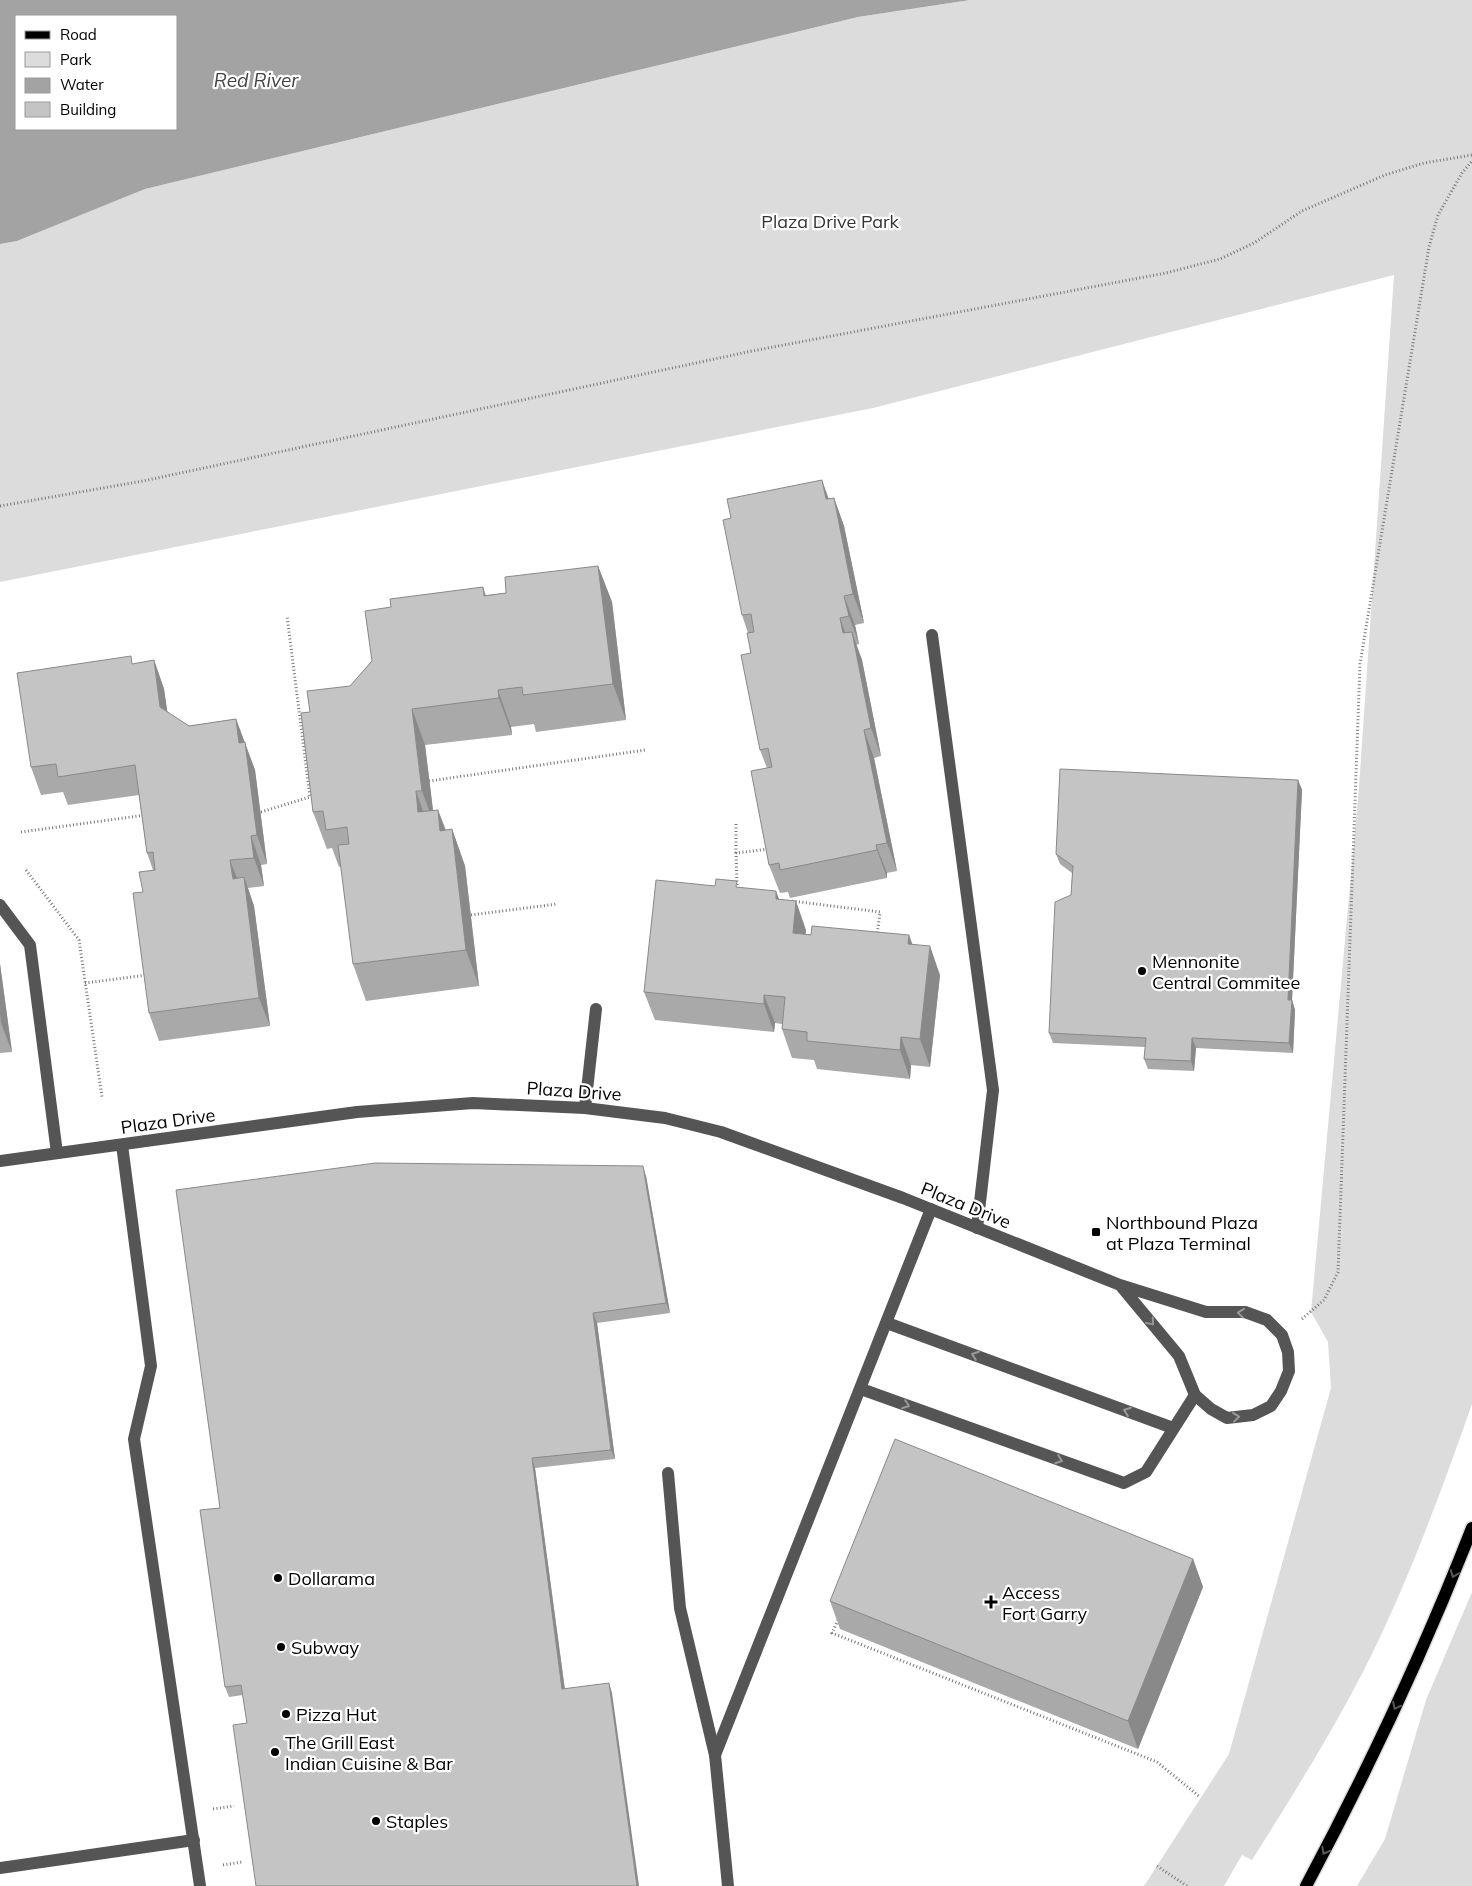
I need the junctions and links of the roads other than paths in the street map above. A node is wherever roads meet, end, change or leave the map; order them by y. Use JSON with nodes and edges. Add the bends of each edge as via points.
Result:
{"nodes":[{"id":1,"x":932,"y":634,"type":"dead end"},
{"id":2,"x":0,"y":905,"type":"edge"},
{"id":3,"x":596,"y":1009,"type":"dead end"},
{"id":4,"x":585,"y":1108,"type":"junction"},
{"id":5,"x":122,"y":1145,"type":"junction"},
{"id":6,"x":57,"y":1153,"type":"junction"},
{"id":7,"x":0,"y":1161,"type":"edge"},
{"id":8,"x":931,"y":1209,"type":"junction"},
{"id":9,"x":977,"y":1228,"type":"junction"},
{"id":10,"x":1120,"y":1285,"type":"junction"},
{"id":11,"x":887,"y":1323,"type":"junction"},
{"id":12,"x":861,"y":1389,"type":"junction"},
{"id":13,"x":1195,"y":1395,"type":"junction"},
{"id":14,"x":1173,"y":1428,"type":"junction"},
{"id":15,"x":668,"y":1473,"type":"dead end"},
{"id":16,"x":1472,"y":1528,"type":"edge"},
{"id":17,"x":715,"y":1755,"type":"junction"},
{"id":18,"x":194,"y":1840,"type":"junction"},
{"id":19,"x":0,"y":1868,"type":"edge"},
{"id":20,"x":200,"y":1886,"type":"edge"},
{"id":21,"x":728,"y":1886,"type":"edge"},
{"id":22,"x":1306,"y":1886,"type":"edge"}],
"edges":[{"from":1,"to":9,"type":"street","via":[[993,1090]]},
{"from":2,"to":6,"type":"street","via":[[30,945]]},
{"from":3,"to":4,"type":"street"},
{"from":4,"to":5,"type":"street","name":"Plaza Drive","via":[[473,1102],[357,1112]]},
{"from":4,"to":8,"type":"street","name":"Plaza Drive","via":[[664,1118],[721,1132]]},
{"from":5,"to":6,"type":"street","name":"Plaza Drive"},
{"from":5,"to":18,"type":"street","via":[[150,1366],[134,1438]]},
{"from":6,"to":7,"type":"street","name":"Plaza Drive"},
{"from":8,"to":9,"type":"street","name":"Plaza Drive"},
{"from":8,"to":11,"type":"street"},
{"from":9,"to":10,"type":"street","name":"Plaza Drive"},
{"from":10,"to":13,"type":"street","name":"Plaza Drive","one_way":true,"via":[[1179,1356]]},
{"from":13,"to":10,"type":"street","name":"Plaza Drive","one_way":true,"via":[[1228,1418],[1253,1416],[1270,1406],[1290,1371],[1282,1335],[1266,1320],[1244,1312],[1206,1312]]},
{"from":11,"to":12,"type":"street"},
{"from":14,"to":11,"type":"street","one_way":true},
{"from":12,"to":14,"type":"street","one_way":true,"via":[[1124,1483],[1146,1472]]},
{"from":12,"to":17,"type":"street"},
{"from":13,"to":14,"type":"street"},
{"from":15,"to":17,"type":"street","via":[[680,1608]]},
{"from":16,"to":22,"type":"main road","one_way":true,"via":[[1418,1662]]},
{"from":17,"to":21,"type":"street"},
{"from":18,"to":19,"type":"street"},
{"from":18,"to":20,"type":"street"}]}
